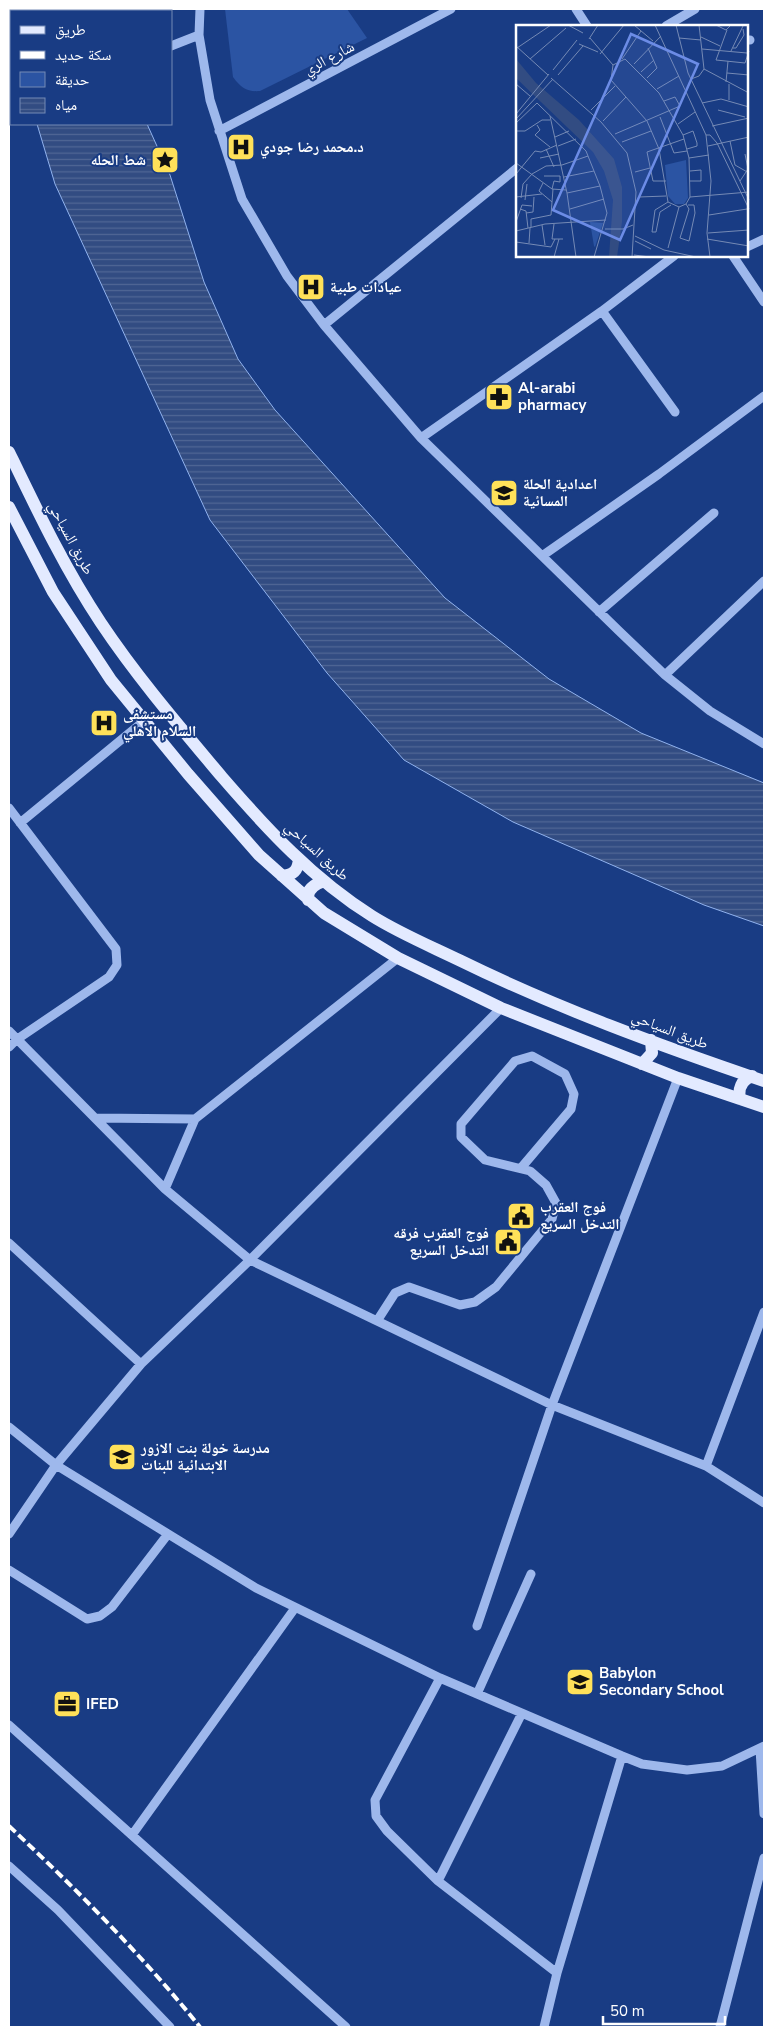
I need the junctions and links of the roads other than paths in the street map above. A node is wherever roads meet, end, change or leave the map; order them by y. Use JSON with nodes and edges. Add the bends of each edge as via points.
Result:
{"nodes":[{"id":1,"x":200,"y":9,"type":"edge"},
{"id":2,"x":451,"y":9,"type":"edge"},
{"id":3,"x":576,"y":9,"type":"edge"},
{"id":4,"x":695,"y":9,"type":"edge"},
{"id":5,"x":586,"y":25,"type":"edge"},
{"id":6,"x":668,"y":25,"type":"edge"},
{"id":7,"x":199,"y":35,"type":"junction"},
{"id":8,"x":172,"y":46,"type":"edge"},
{"id":9,"x":219,"y":131,"type":"junction"},
{"id":10,"x":516,"y":169,"type":"edge"},
{"id":11,"x":764,"y":239,"type":"edge"},
{"id":12,"x":748,"y":247,"type":"edge"},
{"id":13,"x":671,"y":258,"type":"edge"},
{"id":14,"x":734,"y":258,"type":"edge"},
{"id":15,"x":764,"y":302,"type":"edge"},
{"id":16,"x":602,"y":310,"type":"junction"},
{"id":17,"x":324,"y":325,"type":"junction"},
{"id":18,"x":764,"y":396,"type":"edge"},
{"id":19,"x":676,"y":412,"type":"dead end"},
{"id":20,"x":421,"y":438,"type":"junction"},
{"id":21,"x":9,"y":452,"type":"edge"},
{"id":22,"x":9,"y":507,"type":"edge"},
{"id":23,"x":714,"y":513,"type":"dead end"},
{"id":24,"x":542,"y":556,"type":"junction"},
{"id":25,"x":764,"y":581,"type":"edge"},
{"id":26,"x":599,"y":612,"type":"junction"},
{"id":27,"x":665,"y":674,"type":"junction"},
{"id":28,"x":144,"y":721,"type":"junction"},
{"id":29,"x":764,"y":744,"type":"edge"},
{"id":30,"x":9,"y":808,"type":"edge"},
{"id":31,"x":20,"y":823,"type":"junction"},
{"id":32,"x":299,"y":859,"type":"junction"},
{"id":33,"x":282,"y":876,"type":"junction"},
{"id":34,"x":324,"y":881,"type":"junction"},
{"id":35,"x":308,"y":900,"type":"junction"},
{"id":36,"x":398,"y":958,"type":"junction"},
{"id":37,"x":501,"y":1008,"type":"junction"},
{"id":38,"x":9,"y":1031,"type":"edge"},
{"id":39,"x":16,"y":1040,"type":"junction"},
{"id":40,"x":651,"y":1040,"type":"junction"},
{"id":41,"x":9,"y":1047,"type":"edge"},
{"id":42,"x":642,"y":1064,"type":"junction"},
{"id":43,"x":752,"y":1076,"type":"junction"},
{"id":44,"x":678,"y":1078,"type":"junction"},
{"id":45,"x":764,"y":1081,"type":"edge"},
{"id":46,"x":740,"y":1099,"type":"junction"},
{"id":47,"x":764,"y":1107,"type":"edge"},
{"id":48,"x":95,"y":1118,"type":"junction"},
{"id":49,"x":195,"y":1118,"type":"junction"},
{"id":50,"x":521,"y":1168,"type":"junction"},
{"id":51,"x":165,"y":1189,"type":"junction"},
{"id":52,"x":9,"y":1243,"type":"edge"},
{"id":53,"x":250,"y":1260,"type":"junction"},
{"id":54,"x":764,"y":1312,"type":"edge"},
{"id":55,"x":377,"y":1321,"type":"junction"},
{"id":56,"x":141,"y":1364,"type":"junction"},
{"id":57,"x":552,"y":1405,"type":"junction"},
{"id":58,"x":9,"y":1427,"type":"edge"},
{"id":59,"x":56,"y":1465,"type":"junction"},
{"id":60,"x":706,"y":1466,"type":"junction"},
{"id":61,"x":764,"y":1503,"type":"edge"},
{"id":62,"x":9,"y":1534,"type":"edge"},
{"id":63,"x":168,"y":1534,"type":"junction"},
{"id":64,"x":9,"y":1570,"type":"edge"},
{"id":65,"x":531,"y":1574,"type":"dead end"},
{"id":66,"x":295,"y":1608,"type":"junction"},
{"id":67,"x":477,"y":1626,"type":"dead end"},
{"id":68,"x":440,"y":1678,"type":"junction"},
{"id":69,"x":477,"y":1694,"type":"junction"},
{"id":70,"x":522,"y":1713,"type":"junction"},
{"id":71,"x":9,"y":1725,"type":"edge"},
{"id":72,"x":762,"y":1748,"type":"edge"},
{"id":73,"x":622,"y":1756,"type":"junction"},
{"id":74,"x":764,"y":1814,"type":"edge"},
{"id":75,"x":132,"y":1835,"type":"junction"},
{"id":76,"x":764,"y":1858,"type":"edge"},
{"id":77,"x":9,"y":1866,"type":"edge"},
{"id":78,"x":438,"y":1881,"type":"junction"},
{"id":79,"x":557,"y":1973,"type":"junction"},
{"id":80,"x":170,"y":2027,"type":"edge"},
{"id":81,"x":346,"y":2027,"type":"edge"},
{"id":82,"x":544,"y":2027,"type":"edge"},
{"id":83,"x":720,"y":2027,"type":"edge"}],
"edges":[{"from":1,"to":7,"type":"street"},
{"from":2,"to":9,"type":"street","name":"شارع الري"},
{"from":3,"to":5,"type":"street"},
{"from":4,"to":6,"type":"street"},
{"from":7,"to":8,"type":"street"},
{"from":7,"to":9,"type":"street"},
{"from":9,"to":17,"type":"street","via":[[242,199],[287,276]]},
{"from":10,"to":17,"type":"street"},
{"from":11,"to":12,"type":"street"},
{"from":13,"to":16,"type":"street"},
{"from":14,"to":15,"type":"street"},
{"from":16,"to":19,"type":"street"},
{"from":16,"to":20,"type":"street"},
{"from":17,"to":20,"type":"street"},
{"from":18,"to":24,"type":"street"},
{"from":20,"to":24,"type":"street"},
{"from":21,"to":32,"type":"main road","name":"طريق السياحي","via":[[74,580],[126,658],[242,800]]},
{"from":22,"to":28,"type":"main road","via":[[53,592],[81,637]]},
{"from":23,"to":26,"type":"street"},
{"from":24,"to":26,"type":"street"},
{"from":25,"to":27,"type":"street"},
{"from":26,"to":27,"type":"street"},
{"from":27,"to":29,"type":"street","via":[[710,711]]},
{"from":28,"to":31,"type":"street"},
{"from":28,"to":33,"type":"main road","via":[[259,855]]},
{"from":30,"to":31,"type":"street"},
{"from":31,"to":39,"type":"street","via":[[116,949],[117,965],[109,978]]},
{"from":32,"to":33,"type":"main road","via":[[297,870]]},
{"from":32,"to":34,"type":"main road","name":"طريق السياحي"},
{"from":33,"to":35,"type":"main road"},
{"from":34,"to":35,"type":"main road","via":[[310,890]]},
{"from":34,"to":40,"type":"main road","name":"طريق السياحي","via":[[373,916],[510,985]]},
{"from":35,"to":36,"type":"main road","via":[[360,937]]},
{"from":36,"to":37,"type":"main road"},
{"from":36,"to":49,"type":"street"},
{"from":37,"to":42,"type":"main road"},
{"from":37,"to":53,"type":"street"},
{"from":38,"to":39,"type":"street"},
{"from":39,"to":41,"type":"street"},
{"from":39,"to":48,"type":"street"},
{"from":40,"to":42,"type":"main road","via":[[652,1053]]},
{"from":40,"to":43,"type":"main road","name":"طريق السياحي"},
{"from":42,"to":44,"type":"main road"},
{"from":43,"to":45,"type":"main road","name":"طريق السياحي"},
{"from":43,"to":46,"type":"main road","via":[[740,1087]]},
{"from":44,"to":46,"type":"main road"},
{"from":44,"to":57,"type":"street"},
{"from":46,"to":47,"type":"main road"},
{"from":48,"to":49,"type":"street"},
{"from":48,"to":51,"type":"street"},
{"from":49,"to":51,"type":"street"},
{"from":50,"to":50,"type":"street","via":[[485,1160],[461,1137],[461,1124],[514,1061],[532,1056],[565,1074],[574,1094],[570,1109]]},
{"from":50,"to":55,"type":"street","via":[[530,1170],[546,1185],[556,1203],[552,1219],[496,1287],[475,1302],[460,1306],[409,1287],[395,1293]]},
{"from":51,"to":53,"type":"street"},
{"from":52,"to":56,"type":"street"},
{"from":53,"to":55,"type":"street"},
{"from":53,"to":56,"type":"street"},
{"from":54,"to":60,"type":"street"},
{"from":55,"to":57,"type":"street"},
{"from":56,"to":59,"type":"street"},
{"from":57,"to":60,"type":"street"},
{"from":57,"to":67,"type":"street"},
{"from":58,"to":59,"type":"street"},
{"from":59,"to":62,"type":"street"},
{"from":59,"to":63,"type":"street"},
{"from":60,"to":61,"type":"street"},
{"from":63,"to":64,"type":"street","via":[[112,1608],[87,1619]]},
{"from":63,"to":66,"type":"street"},
{"from":65,"to":69,"type":"street"},
{"from":66,"to":68,"type":"street"},
{"from":66,"to":75,"type":"street"},
{"from":68,"to":69,"type":"street"},
{"from":68,"to":78,"type":"street","via":[[375,1800],[376,1816],[387,1831]]},
{"from":69,"to":70,"type":"street"},
{"from":70,"to":73,"type":"street"},
{"from":70,"to":78,"type":"street"},
{"from":71,"to":75,"type":"street"},
{"from":72,"to":73,"type":"street","via":[[722,1766],[687,1770],[642,1764]]},
{"from":72,"to":74,"type":"street"},
{"from":73,"to":79,"type":"street"},
{"from":75,"to":81,"type":"street"},
{"from":76,"to":83,"type":"street"},
{"from":77,"to":80,"type":"street","via":[[58,1910]]},
{"from":78,"to":79,"type":"street"},
{"from":79,"to":82,"type":"street"}]}
